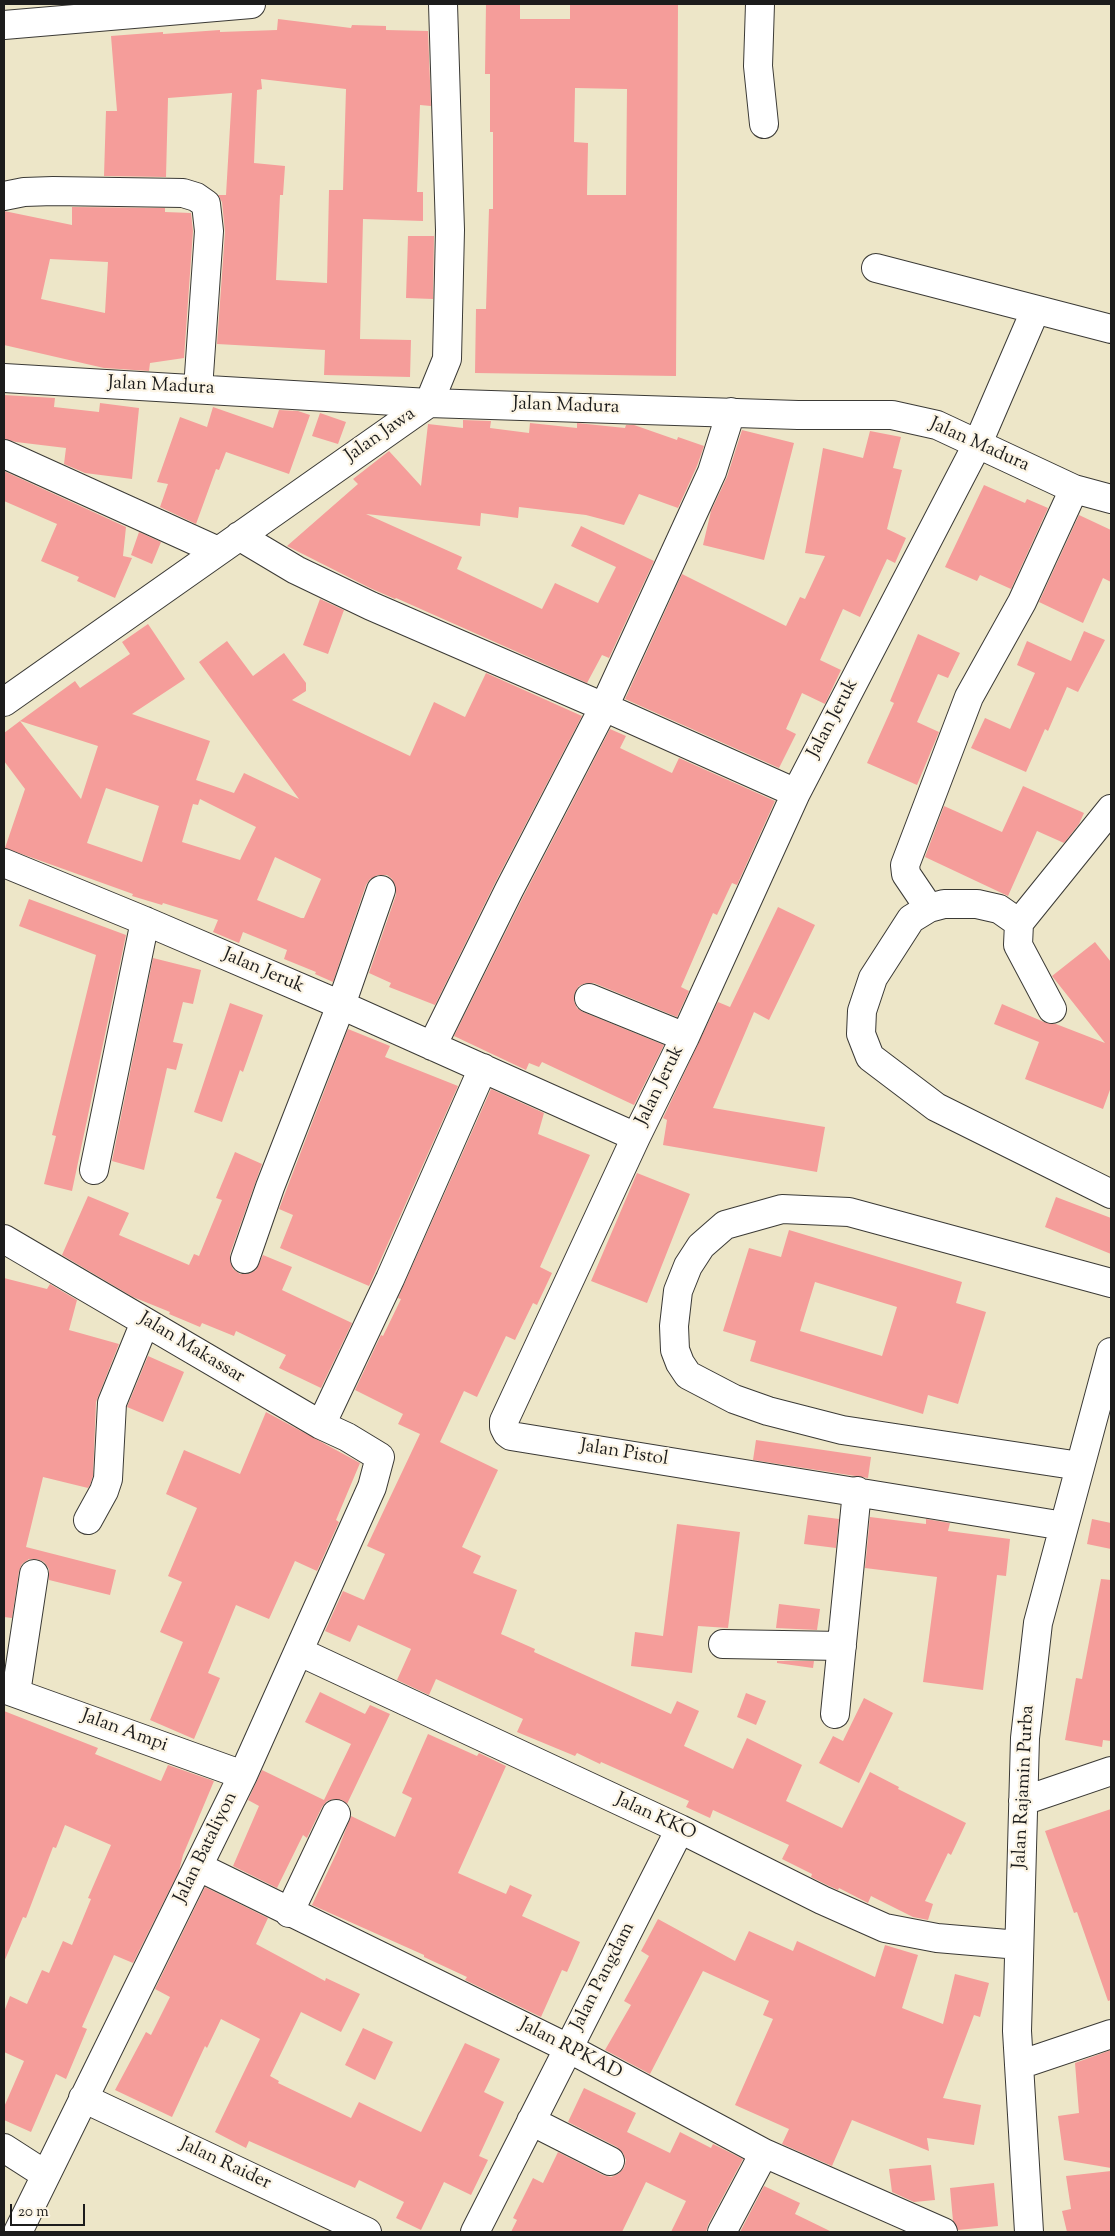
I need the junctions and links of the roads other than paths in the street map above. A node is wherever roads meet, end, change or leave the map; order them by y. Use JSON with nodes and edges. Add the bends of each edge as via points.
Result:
{"nodes":[{"id":1,"x":251,"y":4,"type":"edge"},
{"id":2,"x":443,"y":4,"type":"edge"},
{"id":3,"x":760,"y":4,"type":"edge"},
{"id":4,"x":4,"y":25,"type":"edge"},
{"id":5,"x":764,"y":124,"type":"dead end"},
{"id":6,"x":4,"y":196,"type":"edge"},
{"id":7,"x":876,"y":268,"type":"dead end"},
{"id":8,"x":1036,"y":311,"type":"junction"},
{"id":9,"x":1111,"y":329,"type":"edge"},
{"id":10,"x":4,"y":378,"type":"edge"},
{"id":11,"x":198,"y":389,"type":"junction"},
{"id":12,"x":429,"y":403,"type":"junction"},
{"id":13,"x":731,"y":412,"type":"junction"},
{"id":14,"x":978,"y":443,"type":"junction"},
{"id":15,"x":4,"y":454,"type":"edge"},
{"id":16,"x":1074,"y":489,"type":"junction"},
{"id":17,"x":1111,"y":499,"type":"edge"},
{"id":18,"x":229,"y":544,"type":"junction"},
{"id":19,"x":4,"y":702,"type":"edge"},
{"id":20,"x":604,"y":707,"type":"junction"},
{"id":21,"x":796,"y":793,"type":"junction"},
{"id":22,"x":1111,"y":809,"type":"edge"},
{"id":23,"x":4,"y":863,"type":"edge"},
{"id":24,"x":381,"y":890,"type":"dead end"},
{"id":25,"x":929,"y":908,"type":"junction"},
{"id":26,"x":145,"y":921,"type":"junction"},
{"id":27,"x":1019,"y":923,"type":"junction"},
{"id":28,"x":589,"y":998,"type":"dead end"},
{"id":29,"x":341,"y":1005,"type":"junction"},
{"id":30,"x":1052,"y":1008,"type":"dead end"},
{"id":31,"x":685,"y":1036,"type":"junction"},
{"id":32,"x":432,"y":1046,"type":"junction"},
{"id":33,"x":483,"y":1068,"type":"junction"},
{"id":34,"x":636,"y":1137,"type":"junction"},
{"id":35,"x":94,"y":1170,"type":"dead end"},
{"id":36,"x":1111,"y":1194,"type":"edge"},
{"id":37,"x":4,"y":1239,"type":"edge"},
{"id":38,"x":245,"y":1258,"type":"dead end"},
{"id":39,"x":1111,"y":1283,"type":"edge"},
{"id":40,"x":145,"y":1322,"type":"junction"},
{"id":41,"x":1111,"y":1352,"type":"edge"},
{"id":42,"x":321,"y":1425,"type":"junction"},
{"id":43,"x":380,"y":1457,"type":"joint"},
{"id":44,"x":1080,"y":1466,"type":"junction"},
{"id":45,"x":857,"y":1491,"type":"junction"},
{"id":46,"x":88,"y":1520,"type":"dead end"},
{"id":47,"x":1064,"y":1526,"type":"junction"},
{"id":48,"x":34,"y":1574,"type":"dead end"},
{"id":49,"x":723,"y":1644,"type":"dead end"},
{"id":50,"x":842,"y":1646,"type":"junction"},
{"id":51,"x":300,"y":1652,"type":"junction"},
{"id":52,"x":10,"y":1691,"type":"edge"},
{"id":53,"x":835,"y":1714,"type":"dead end"},
{"id":54,"x":1111,"y":1771,"type":"edge"},
{"id":55,"x":243,"y":1775,"type":"junction"},
{"id":56,"x":1023,"y":1801,"type":"junction"},
{"id":57,"x":336,"y":1814,"type":"dead end"},
{"id":58,"x":680,"y":1829,"type":"junction"},
{"id":59,"x":199,"y":1867,"type":"junction"},
{"id":60,"x":289,"y":1913,"type":"junction"},
{"id":61,"x":1020,"y":1945,"type":"junction"},
{"id":62,"x":1111,"y":2034,"type":"edge"},
{"id":63,"x":568,"y":2048,"type":"junction"},
{"id":64,"x":1019,"y":2065,"type":"junction"},
{"id":65,"x":83,"y":2098,"type":"junction"},
{"id":66,"x":531,"y":2120,"type":"junction"},
{"id":67,"x":4,"y":2148,"type":"edge"},
{"id":68,"x":764,"y":2153,"type":"junction"},
{"id":69,"x":610,"y":2161,"type":"dead end"},
{"id":70,"x":46,"y":2175,"type":"junction"},
{"id":71,"x":18,"y":2232,"type":"edge"},
{"id":72,"x":367,"y":2232,"type":"edge"},
{"id":73,"x":474,"y":2232,"type":"edge"},
{"id":74,"x":722,"y":2232,"type":"edge"},
{"id":75,"x":943,"y":2232,"type":"edge"},
{"id":76,"x":1029,"y":2232,"type":"edge"}],
"edges":[{"from":1,"to":4,"type":"street"},
{"from":2,"to":12,"type":"street","name":"Jalan Jawa","via":[[450,230],[447,359]]},
{"from":3,"to":5,"type":"street","via":[[758,66]]},
{"from":6,"to":11,"type":"street","via":[[53,190],[183,193],[206,204],[209,231]]},
{"from":7,"to":8,"type":"street"},
{"from":8,"to":9,"type":"street"},
{"from":8,"to":14,"type":"street","name":"Jalan Jeruk"},
{"from":10,"to":11,"type":"street","name":"Jalan Madura"},
{"from":11,"to":12,"type":"street","name":"Jalan Madura"},
{"from":12,"to":13,"type":"street","name":"Jalan Madura"},
{"from":12,"to":18,"type":"street","name":"Jalan Jawa"},
{"from":13,"to":14,"type":"street","name":"Jalan Madura","via":[[892,415],[937,424]]},
{"from":13,"to":20,"type":"street","via":[[712,472]]},
{"from":14,"to":16,"type":"street","name":"Jalan Madura"},
{"from":14,"to":21,"type":"street","name":"Jalan Jeruk"},
{"from":15,"to":18,"type":"street"},
{"from":16,"to":17,"type":"street","name":"Jalan Madura"},
{"from":16,"to":25,"type":"street","via":[[1022,602],[968,697],[905,865],[906,874]]},
{"from":18,"to":19,"type":"street","name":"Jalan Jawa"},
{"from":18,"to":20,"type":"street","via":[[296,570]]},
{"from":20,"to":21,"type":"street"},
{"from":20,"to":32,"type":"street"},
{"from":21,"to":31,"type":"street","name":"Jalan Jeruk"},
{"from":22,"to":27,"type":"street"},
{"from":23,"to":26,"type":"street","name":"Jalan Jeruk"},
{"from":24,"to":29,"type":"street"},
{"from":25,"to":27,"type":"street","via":[[944,904],[977,904],[999,909]]},
{"from":25,"to":36,"type":"street","via":[[911,919],[873,978],[862,1011],[861,1034],[870,1057],[936,1107]]},
{"from":26,"to":29,"type":"street","name":"Jalan Jeruk"},
{"from":26,"to":35,"type":"street"},
{"from":27,"to":30,"type":"street","via":[[1018,945]]},
{"from":28,"to":31,"type":"street"},
{"from":29,"to":32,"type":"street","name":"Jalan Jeruk"},
{"from":29,"to":38,"type":"street"},
{"from":31,"to":34,"type":"street","name":"Jalan Jeruk"},
{"from":32,"to":33,"type":"street","name":"Jalan Jeruk"},
{"from":33,"to":34,"type":"street","name":"Jalan Jeruk"},
{"from":33,"to":42,"type":"street","via":[[390,1279]]},
{"from":34,"to":45,"type":"street","name":"Jalan Pistol","via":[[504,1421],[505,1430],[511,1436]]},
{"from":37,"to":40,"type":"street","name":"Jalan Makassar"},
{"from":39,"to":44,"type":"street","via":[[849,1212],[782,1209],[725,1225],[701,1246],[678,1291],[674,1326],[675,1350],[680,1363],[688,1375],[734,1398],[768,1411],[842,1430]]},
{"from":40,"to":42,"type":"street","name":"Jalan Makassar"},
{"from":40,"to":46,"type":"street","via":[[112,1403],[108,1479]]},
{"from":41,"to":44,"type":"street","name":"Jalan Rajamin Purba"},
{"from":42,"to":43,"type":"street","name":"Jalan Makassar"},
{"from":43,"to":51,"type":"street","name":"Jalan Bataliyon","via":[[372,1487]]},
{"from":44,"to":47,"type":"street","name":"Jalan Rajamin Purba"},
{"from":45,"to":47,"type":"street","name":"Jalan Pistol"},
{"from":45,"to":50,"type":"street"},
{"from":47,"to":56,"type":"street","name":"Jalan Rajamin Purba","via":[[1038,1623],[1025,1738]]},
{"from":48,"to":52,"type":"street"},
{"from":49,"to":50,"type":"street"},
{"from":50,"to":53,"type":"street"},
{"from":51,"to":55,"type":"street","name":"Jalan Bataliyon"},
{"from":51,"to":58,"type":"street","name":"Jalan KKO"},
{"from":52,"to":55,"type":"street","name":"Jalan Ampi"},
{"from":54,"to":56,"type":"street"},
{"from":55,"to":59,"type":"street","name":"Jalan Bataliyon"},
{"from":56,"to":61,"type":"street","name":"Jalan Rajamin Purba"},
{"from":57,"to":60,"type":"street"},
{"from":58,"to":61,"type":"street","name":"Jalan KKO","via":[[885,1928],[937,1938]]},
{"from":58,"to":63,"type":"street","name":"Jalan Pangdam"},
{"from":59,"to":60,"type":"street","name":"Jalan RPKAD"},
{"from":59,"to":65,"type":"street","name":"Jalan Bataliyon"},
{"from":60,"to":63,"type":"street","name":"Jalan RPKAD"},
{"from":61,"to":64,"type":"street","name":"Jalan Rajamin Purba"},
{"from":62,"to":64,"type":"street"},
{"from":63,"to":66,"type":"street","name":"Jalan Pangdam"},
{"from":63,"to":68,"type":"street","name":"Jalan RPKAD"},
{"from":64,"to":76,"type":"street","name":"Jalan Rajamin Purba"},
{"from":65,"to":70,"type":"street","name":"Jalan Bataliyon"},
{"from":65,"to":72,"type":"street","name":"Jalan Raider"},
{"from":66,"to":69,"type":"street"},
{"from":66,"to":73,"type":"street","name":"Jalan Pangdam"},
{"from":67,"to":70,"type":"street"},
{"from":68,"to":74,"type":"street"},
{"from":68,"to":75,"type":"street","name":"Jalan RPKAD"},
{"from":70,"to":71,"type":"street","name":"Jalan Bataliyon"}]}
